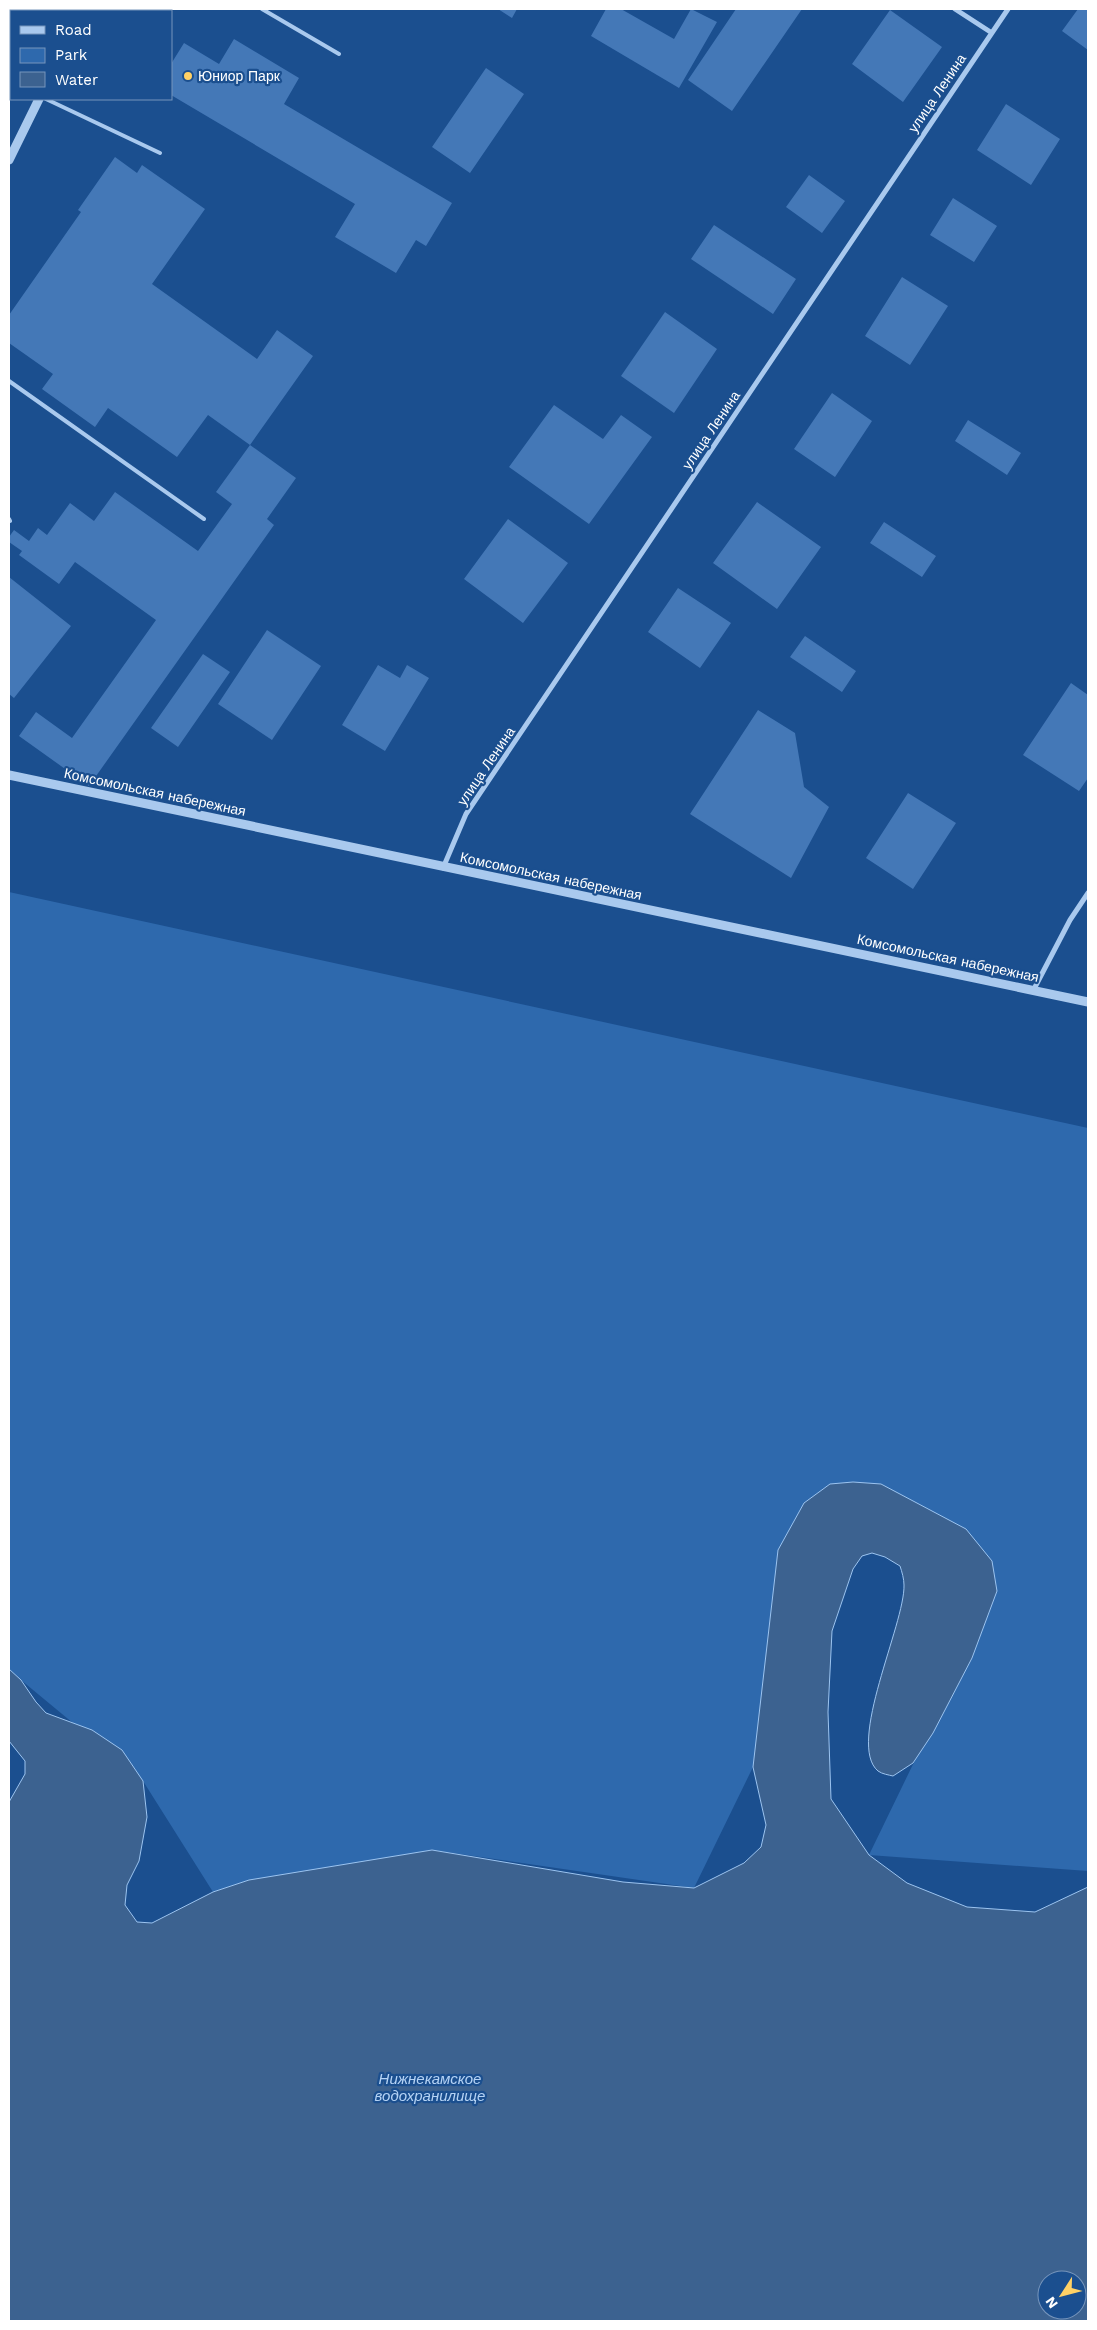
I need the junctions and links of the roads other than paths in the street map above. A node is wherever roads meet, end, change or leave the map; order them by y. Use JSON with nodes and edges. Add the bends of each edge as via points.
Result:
{"nodes":[{"id":1,"x":262,"y":9,"type":"edge"},
{"id":2,"x":955,"y":9,"type":"edge"},
{"id":3,"x":1008,"y":9,"type":"edge"},
{"id":4,"x":992,"y":33,"type":"junction"},
{"id":5,"x":339,"y":54,"type":"dead end"},
{"id":6,"x":39,"y":100,"type":"edge"},
{"id":7,"x":48,"y":100,"type":"edge"},
{"id":8,"x":160,"y":153,"type":"dead end"},
{"id":9,"x":9,"y":160,"type":"edge"},
{"id":10,"x":9,"y":381,"type":"edge"},
{"id":11,"x":204,"y":519,"type":"dead end"},
{"id":12,"x":9,"y":775,"type":"edge"},
{"id":13,"x":443,"y":868,"type":"junction"},
{"id":14,"x":1088,"y":893,"type":"edge"},
{"id":15,"x":1034,"y":990,"type":"junction"},
{"id":16,"x":1088,"y":1002,"type":"edge"}],
"edges":[{"from":1,"to":5,"type":"lane"},
{"from":2,"to":4,"type":"street"},
{"from":3,"to":4,"type":"street","name":"улица Ленина"},
{"from":4,"to":13,"type":"street","name":"улица Ленина","via":[[466,814]]},
{"from":6,"to":9,"type":"street"},
{"from":7,"to":8,"type":"lane"},
{"from":10,"to":11,"type":"lane"},
{"from":12,"to":13,"type":"street","name":"Комсомольская набережная"},
{"from":13,"to":15,"type":"street","name":"Комсомольская набережная"},
{"from":14,"to":15,"type":"street","via":[[1070,920]]},
{"from":15,"to":16,"type":"street","name":"Комсомольская набережная"}]}
